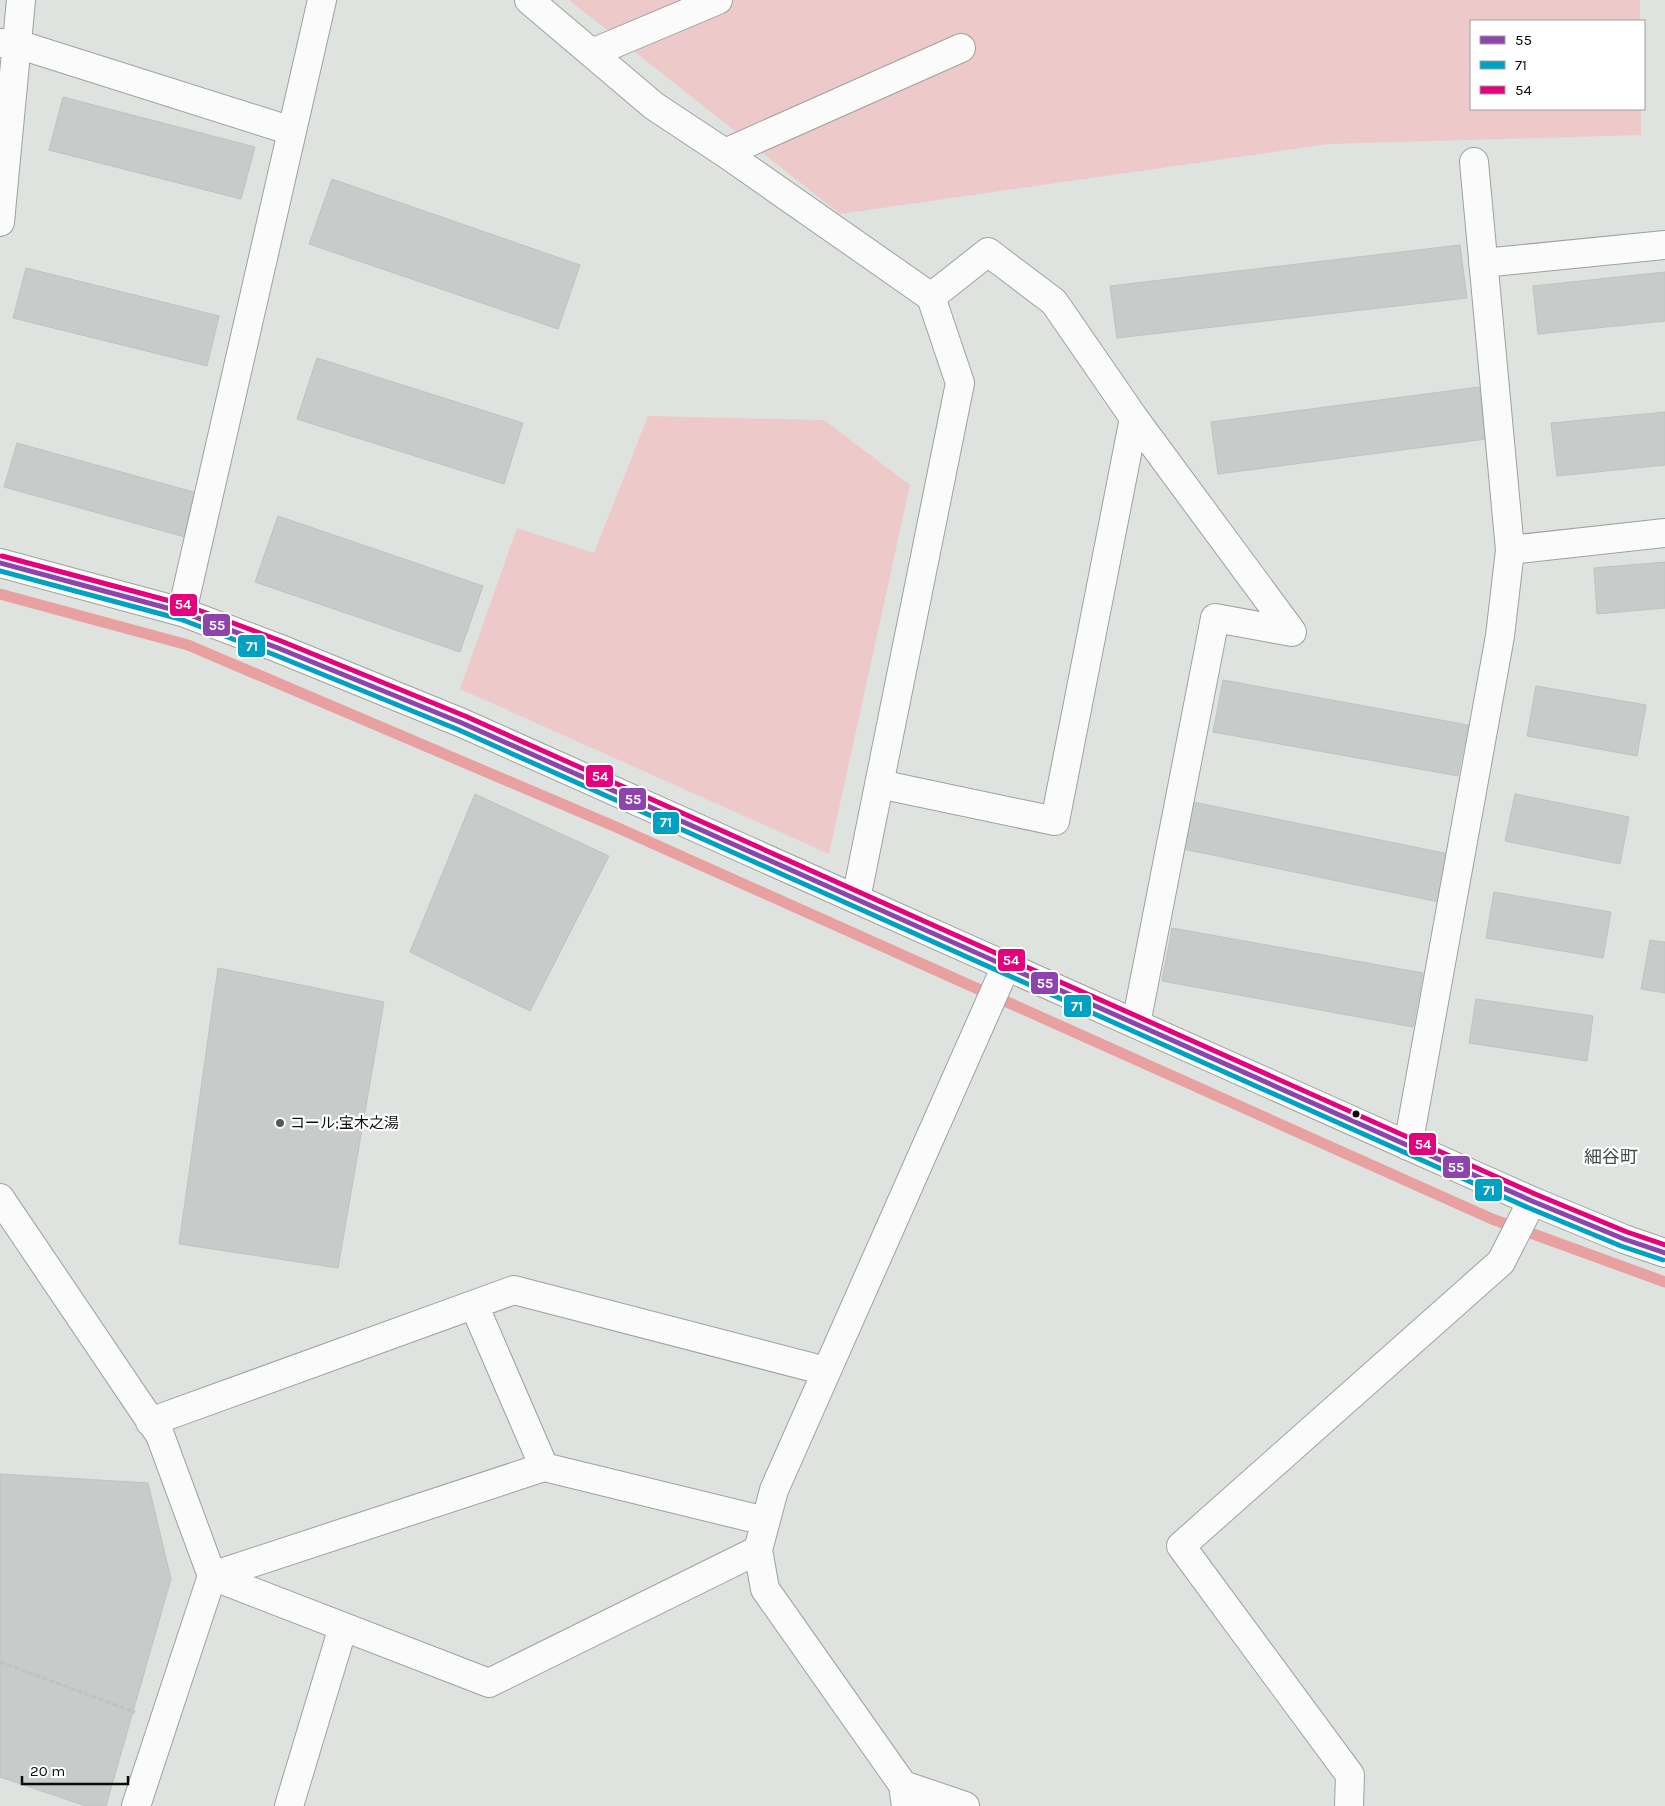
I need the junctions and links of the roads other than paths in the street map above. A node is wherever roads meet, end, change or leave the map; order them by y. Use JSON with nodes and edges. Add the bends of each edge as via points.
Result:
{"nodes":[{"id":1,"x":21,"y":0,"type":"edge"},
{"id":2,"x":322,"y":0,"type":"edge"},
{"id":3,"x":529,"y":0,"type":"edge"},
{"id":4,"x":718,"y":0,"type":"edge"},
{"id":5,"x":8,"y":44,"type":"edge"},
{"id":6,"x":961,"y":48,"type":"dead end"},
{"id":7,"x":592,"y":53,"type":"junction"},
{"id":8,"x":292,"y":131,"type":"junction"},
{"id":9,"x":725,"y":153,"type":"junction"},
{"id":10,"x":1474,"y":162,"type":"dead end"},
{"id":11,"x":0,"y":222,"type":"edge"},
{"id":12,"x":1665,"y":245,"type":"edge"},
{"id":13,"x":1483,"y":263,"type":"junction"},
{"id":14,"x":931,"y":296,"type":"junction"},
{"id":15,"x":1134,"y":418,"type":"junction"},
{"id":16,"x":1665,"y":533,"type":"edge"},
{"id":17,"x":1510,"y":550,"type":"junction"},
{"id":18,"x":0,"y":563,"type":"edge"},
{"id":19,"x":182,"y":612,"type":"junction"},
{"id":20,"x":879,"y":784,"type":"junction"},
{"id":21,"x":856,"y":899,"type":"junction"},
{"id":22,"x":1006,"y":966,"type":"junction"},
{"id":23,"x":1136,"y":1024,"type":"junction"},
{"id":24,"x":1408,"y":1146,"type":"junction"},
{"id":25,"x":0,"y":1198,"type":"edge"},
{"id":26,"x":1532,"y":1202,"type":"junction"},
{"id":27,"x":1665,"y":1253,"type":"edge"},
{"id":28,"x":474,"y":1304,"type":"junction"},
{"id":29,"x":826,"y":1371,"type":"junction"},
{"id":30,"x":150,"y":1422,"type":"junction"},
{"id":31,"x":544,"y":1467,"type":"junction"},
{"id":32,"x":766,"y":1521,"type":"junction"},
{"id":33,"x":758,"y":1550,"type":"junction"},
{"id":34,"x":212,"y":1576,"type":"junction"},
{"id":35,"x":343,"y":1627,"type":"junction"},
{"id":36,"x":905,"y":1796,"type":"edge"},
{"id":37,"x":136,"y":1806,"type":"edge"},
{"id":38,"x":289,"y":1806,"type":"edge"},
{"id":39,"x":965,"y":1806,"type":"edge"},
{"id":40,"x":1349,"y":1806,"type":"edge"}],
"edges":[{"from":1,"to":5,"type":"street"},
{"from":2,"to":8,"type":"street"},
{"from":3,"to":7,"type":"street"},
{"from":4,"to":7,"type":"street"},
{"from":5,"to":8,"type":"street"},
{"from":5,"to":11,"type":"street"},
{"from":6,"to":9,"type":"street"},
{"from":7,"to":9,"type":"street","via":[[654,106]]},
{"from":8,"to":19,"type":"street"},
{"from":9,"to":14,"type":"street"},
{"from":10,"to":13,"type":"street"},
{"from":12,"to":13,"type":"street"},
{"from":13,"to":17,"type":"street"},
{"from":14,"to":15,"type":"street","via":[[988,252],[1054,302]]},
{"from":14,"to":20,"type":"street","via":[[960,383]]},
{"from":15,"to":20,"type":"street","via":[[1055,821]]},
{"from":15,"to":23,"type":"street","via":[[1292,632],[1215,618]]},
{"from":16,"to":17,"type":"street"},
{"from":17,"to":24,"type":"street","via":[[1500,636]]},
{"from":18,"to":19,"type":"street"},
{"from":19,"to":21,"type":"street","via":[[481,731]]},
{"from":20,"to":21,"type":"street"},
{"from":21,"to":22,"type":"street"},
{"from":22,"to":23,"type":"street"},
{"from":22,"to":29,"type":"street"},
{"from":23,"to":24,"type":"street"},
{"from":24,"to":26,"type":"street"},
{"from":25,"to":30,"type":"street"},
{"from":26,"to":27,"type":"street"},
{"from":26,"to":40,"type":"street","via":[[1502,1262],[1181,1546],[1350,1775]]},
{"from":28,"to":29,"type":"street","via":[[514,1290]]},
{"from":28,"to":30,"type":"street"},
{"from":28,"to":31,"type":"street"},
{"from":29,"to":32,"type":"street","via":[[774,1490]]},
{"from":30,"to":34,"type":"street","via":[[160,1435]]},
{"from":31,"to":32,"type":"street"},
{"from":31,"to":34,"type":"street"},
{"from":32,"to":33,"type":"street"},
{"from":33,"to":35,"type":"street","via":[[489,1683]]},
{"from":33,"to":36,"type":"street","via":[[764,1589]]},
{"from":34,"to":35,"type":"street"},
{"from":34,"to":37,"type":"street"},
{"from":35,"to":38,"type":"street"},
{"from":36,"to":39,"type":"street"}]}
